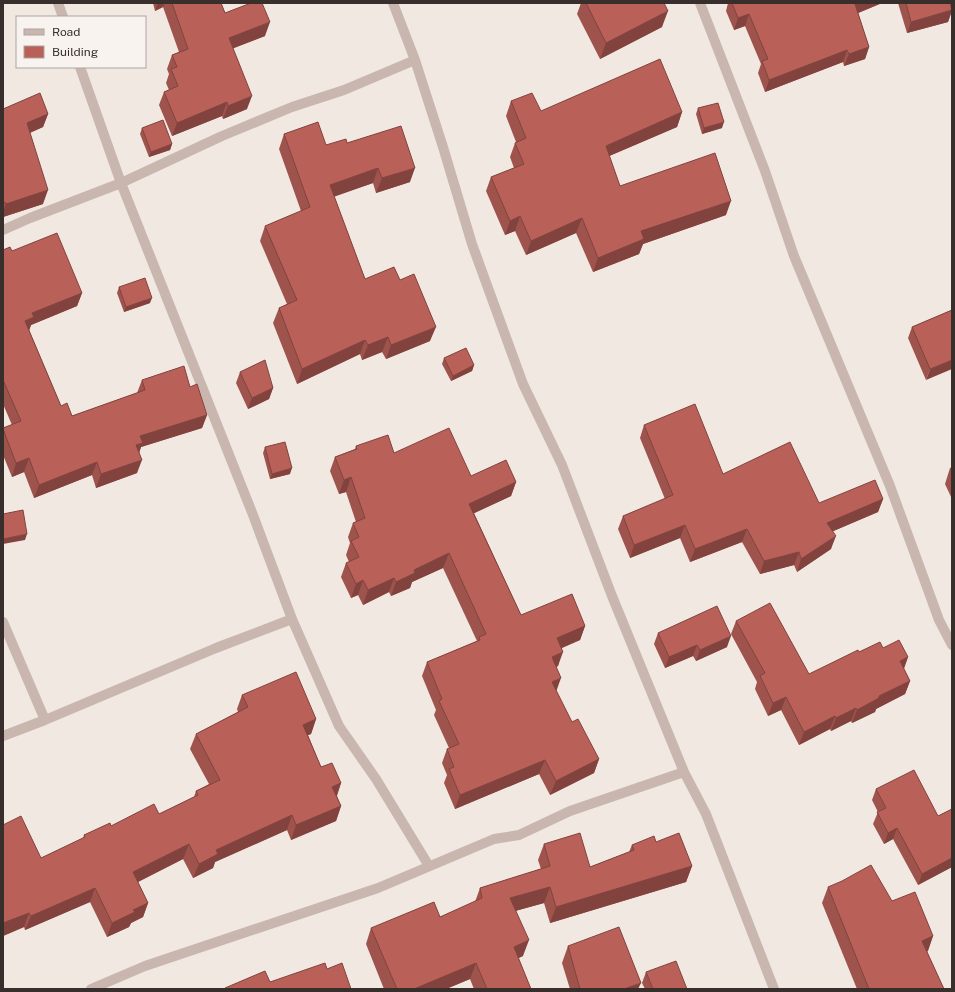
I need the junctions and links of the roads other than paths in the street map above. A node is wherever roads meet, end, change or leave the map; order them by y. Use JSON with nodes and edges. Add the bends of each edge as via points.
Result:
{"nodes":[{"id":1,"x":58,"y":3,"type":"edge"},
{"id":2,"x":393,"y":3,"type":"edge"},
{"id":3,"x":700,"y":3,"type":"edge"},
{"id":4,"x":63,"y":16,"type":"edge"},
{"id":5,"x":415,"y":60,"type":"junction"},
{"id":6,"x":80,"y":68,"type":"edge"},
{"id":7,"x":121,"y":183,"type":"junction"},
{"id":8,"x":3,"y":230,"type":"edge"},
{"id":9,"x":292,"y":619,"type":"junction"},
{"id":10,"x":3,"y":622,"type":"edge"},
{"id":11,"x":952,"y":645,"type":"edge"},
{"id":12,"x":45,"y":720,"type":"junction"},
{"id":13,"x":3,"y":736,"type":"edge"},
{"id":14,"x":684,"y":772,"type":"junction"},
{"id":15,"x":429,"y":866,"type":"junction"},
{"id":16,"x":91,"y":989,"type":"edge"},
{"id":17,"x":774,"y":989,"type":"edge"}],
"edges":[{"from":1,"to":4,"type":"street"},
{"from":2,"to":5,"type":"street"},
{"from":3,"to":11,"type":"street","via":[[765,171],[794,256],[890,486],[939,620]]},
{"from":5,"to":7,"type":"street","via":[[222,136]]},
{"from":5,"to":14,"type":"street","via":[[472,244],[523,384],[562,465]]},
{"from":6,"to":7,"type":"street"},
{"from":7,"to":8,"type":"street"},
{"from":7,"to":9,"type":"street"},
{"from":9,"to":12,"type":"street"},
{"from":9,"to":15,"type":"street","via":[[339,726],[376,779]]},
{"from":10,"to":12,"type":"street"},
{"from":12,"to":13,"type":"street"},
{"from":14,"to":15,"type":"street","via":[[570,811],[519,835],[494,838]]},
{"from":14,"to":17,"type":"street","via":[[706,814]]},
{"from":15,"to":16,"type":"street","via":[[378,888],[145,966]]}]}
